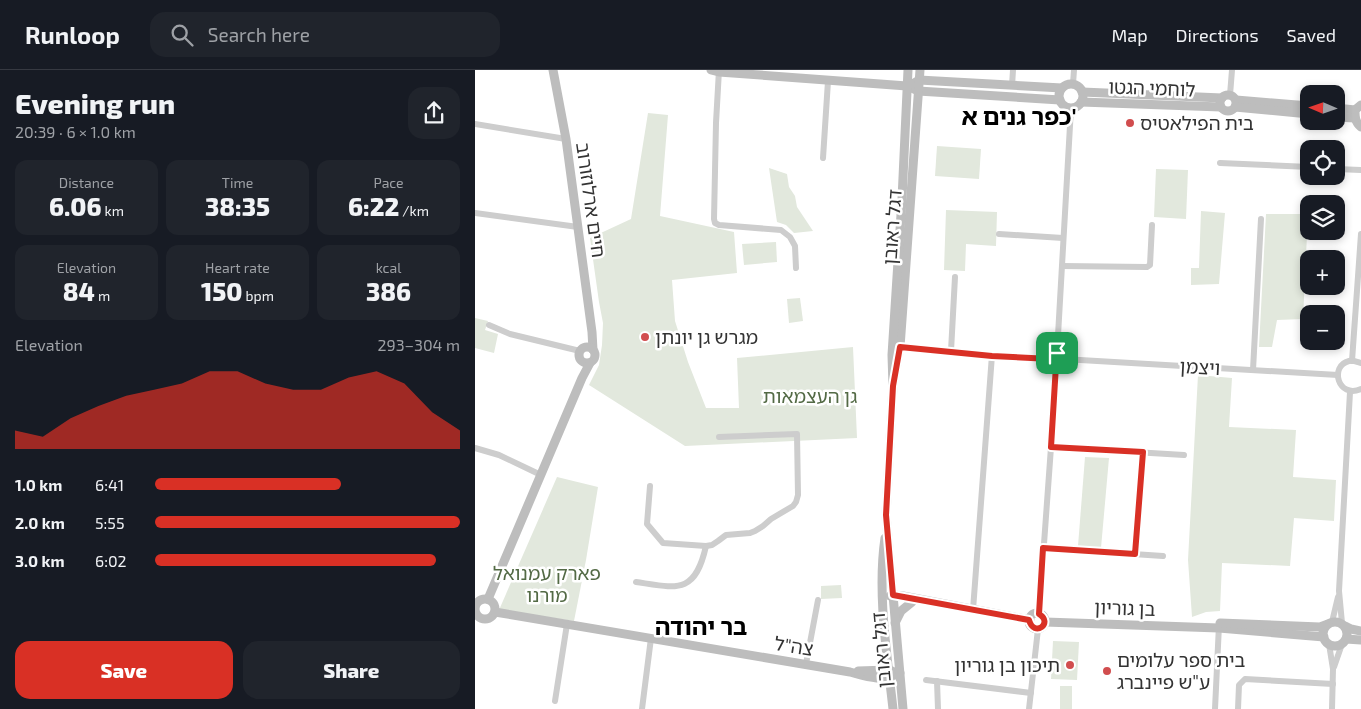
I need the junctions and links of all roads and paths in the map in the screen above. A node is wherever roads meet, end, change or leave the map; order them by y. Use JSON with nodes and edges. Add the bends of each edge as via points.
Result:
{"nodes":[{"id":1,"x":553,"y":70,"type":"edge"},
{"id":2,"x":908,"y":70,"type":"edge"},
{"id":3,"x":919,"y":70,"type":"edge"},
{"id":4,"x":1013,"y":70,"type":"edge"},
{"id":5,"x":1074,"y":70,"type":"edge"},
{"id":6,"x":1232,"y":70,"type":"edge"},
{"id":7,"x":717,"y":71,"type":"edge"},
{"id":8,"x":919,"y":80,"type":"junction"},
{"id":9,"x":828,"y":81,"type":"junction"},
{"id":10,"x":1073,"y":84,"type":"junction"},
{"id":11,"x":907,"y":86,"type":"junction"},
{"id":12,"x":1012,"y":86,"type":"junction"},
{"id":13,"x":1062,"y":88,"type":"junction"},
{"id":14,"x":918,"y":92,"type":"junction"},
{"id":15,"x":1082,"y":97,"type":"junction"},
{"id":16,"x":1060,"y":100,"type":"junction"},
{"id":17,"x":1229,"y":101,"type":"junction"},
{"id":18,"x":1300,"y":105,"type":"edge"},
{"id":19,"x":1071,"y":108,"type":"junction"},
{"id":20,"x":1357,"y":111,"type":"edge"},
{"id":21,"x":1300,"y":113,"type":"edge"},
{"id":22,"x":475,"y":124,"type":"edge"},
{"id":23,"x":1361,"y":127,"type":"edge"},
{"id":24,"x":566,"y":139,"type":"junction"},
{"id":25,"x":823,"y":158,"type":"dead end"},
{"id":26,"x":1220,"y":163,"type":"dead end"},
{"id":27,"x":1300,"y":167,"type":"edge"},
{"id":28,"x":1345,"y":169,"type":"edge"},
{"id":29,"x":1361,"y":170,"type":"edge"},
{"id":30,"x":475,"y":213,"type":"edge"},
{"id":31,"x":1261,"y":219,"type":"dead end"},
{"id":32,"x":1152,"y":225,"type":"dead end"},
{"id":33,"x":578,"y":227,"type":"junction"},
{"id":34,"x":999,"y":234,"type":"dead end"},
{"id":35,"x":1361,"y":234,"type":"edge"},
{"id":36,"x":1063,"y":238,"type":"junction"},
{"id":37,"x":1062,"y":266,"type":"junction"},
{"id":38,"x":796,"y":268,"type":"dead end"},
{"id":39,"x":955,"y":277,"type":"dead end"},
{"id":40,"x":489,"y":326,"type":"dead end"},
{"id":41,"x":1357,"y":335,"type":"edge"},
{"id":42,"x":896,"y":347,"type":"junction"},
{"id":43,"x":587,"y":350,"type":"junction"},
{"id":44,"x":951,"y":351,"type":"junction"},
{"id":45,"x":1057,"y":353,"type":"junction"},
{"id":46,"x":992,"y":356,"type":"junction"},
{"id":47,"x":1051,"y":359,"type":"junction"},
{"id":48,"x":1063,"y":359,"type":"junction"},
{"id":49,"x":1352,"y":361,"type":"junction"},
{"id":50,"x":586,"y":362,"type":"junction"},
{"id":51,"x":1361,"y":363,"type":"edge"},
{"id":52,"x":1056,"y":365,"type":"junction"},
{"id":53,"x":1253,"y":370,"type":"junction"},
{"id":54,"x":1338,"y":374,"type":"junction"},
{"id":55,"x":1361,"y":389,"type":"edge"},
{"id":56,"x":1350,"y":392,"type":"junction"},
{"id":57,"x":719,"y":437,"type":"dead end"},
{"id":58,"x":1051,"y":447,"type":"junction"},
{"id":59,"x":475,"y":448,"type":"edge"},
{"id":60,"x":1143,"y":452,"type":"junction"},
{"id":61,"x":1184,"y":455,"type":"dead end"},
{"id":62,"x":541,"y":475,"type":"junction"},
{"id":63,"x":650,"y":486,"type":"dead end"},
{"id":64,"x":886,"y":528,"type":"junction"},
{"id":65,"x":706,"y":546,"type":"junction"},
{"id":66,"x":1043,"y":548,"type":"junction"},
{"id":67,"x":1135,"y":554,"type":"junction"},
{"id":68,"x":1163,"y":556,"type":"dead end"},
{"id":69,"x":636,"y":582,"type":"dead end"},
{"id":70,"x":1339,"y":591,"type":"junction"},
{"id":71,"x":488,"y":599,"type":"junction"},
{"id":72,"x":882,"y":599,"type":"junction"},
{"id":73,"x":893,"y":599,"type":"junction"},
{"id":74,"x":818,"y":600,"type":"dead end"},
{"id":75,"x":925,"y":601,"type":"junction"},
{"id":76,"x":912,"y":602,"type":"junction"},
{"id":77,"x":475,"y":606,"type":"edge"},
{"id":78,"x":973,"y":610,"type":"junction"},
{"id":79,"x":495,"y":612,"type":"junction"},
{"id":80,"x":1039,"y":614,"type":"junction"},
{"id":81,"x":479,"y":617,"type":"junction"},
{"id":82,"x":1029,"y":620,"type":"junction"},
{"id":83,"x":1045,"y":622,"type":"junction"},
{"id":84,"x":895,"y":623,"type":"junction"},
{"id":85,"x":1330,"y":623,"type":"junction"},
{"id":86,"x":567,"y":624,"type":"junction"},
{"id":87,"x":1219,"y":625,"type":"junction"},
{"id":88,"x":1343,"y":625,"type":"junction"},
{"id":89,"x":475,"y":626,"type":"edge"},
{"id":90,"x":1038,"y":629,"type":"junction"},
{"id":91,"x":1361,"y":631,"type":"edge"},
{"id":92,"x":651,"y":638,"type":"junction"},
{"id":93,"x":1361,"y":640,"type":"edge"},
{"id":94,"x":1327,"y":641,"type":"junction"},
{"id":95,"x":1344,"y":642,"type":"junction"},
{"id":96,"x":806,"y":664,"type":"junction"},
{"id":97,"x":1333,"y":669,"type":"junction"},
{"id":98,"x":900,"y":673,"type":"junction"},
{"id":99,"x":889,"y":674,"type":"junction"},
{"id":100,"x":926,"y":680,"type":"dead end"},
{"id":101,"x":937,"y":681,"type":"junction"},
{"id":102,"x":1333,"y":684,"type":"junction"},
{"id":103,"x":1031,"y":692,"type":"junction"},
{"id":104,"x":555,"y":701,"type":"dead end"},
{"id":105,"x":642,"y":709,"type":"edge"},
{"id":106,"x":893,"y":709,"type":"edge"},
{"id":107,"x":903,"y":709,"type":"edge"},
{"id":108,"x":938,"y":709,"type":"edge"},
{"id":109,"x":1029,"y":709,"type":"edge"},
{"id":110,"x":1215,"y":709,"type":"edge"},
{"id":111,"x":1238,"y":709,"type":"edge"},
{"id":112,"x":1332,"y":709,"type":"edge"}],
"edges":[{"from":1,"to":24,"type":"street","name":"חיים ארלוזורוב"},
{"from":2,"to":11,"type":"street","name":"דגל ראובן"},
{"from":3,"to":8,"type":"street","name":"דגל ראובן"},
{"from":4,"to":12,"type":"street"},
{"from":5,"to":10,"type":"street"},
{"from":6,"to":17,"type":"street"},
{"from":7,"to":9,"type":"street"},
{"from":7,"to":38,"type":"street","via":[[715,223],[781,230],[790,236],[795,246]]},
{"from":8,"to":11,"type":"street"},
{"from":8,"to":12,"type":"street"},
{"from":8,"to":14,"type":"street","name":"דגל ראובן"},
{"from":9,"to":11,"type":"street"},
{"from":9,"to":25,"type":"street"},
{"from":10,"to":13,"type":"street"},
{"from":10,"to":15,"type":"street"},
{"from":11,"to":14,"type":"street"},
{"from":11,"to":42,"type":"street","name":"דגל ראובן"},
{"from":12,"to":13,"type":"street"},
{"from":13,"to":16,"type":"street"},
{"from":14,"to":16,"type":"street"},
{"from":14,"to":42,"type":"street","name":"דגל ראובן"},
{"from":15,"to":17,"type":"street","name":"לוחמי הגטו"},
{"from":15,"to":19,"type":"street","via":[[1076,107]]},
{"from":16,"to":19,"type":"street","via":[[1065,107]]},
{"from":17,"to":18,"type":"street","name":"לוחמי הגטו"},
{"from":17,"to":21,"type":"street","name":"לוחמי הגטו"},
{"from":19,"to":36,"type":"street"},
{"from":20,"to":23,"type":"street","via":[[1357,123]]},
{"from":22,"to":24,"type":"street"},
{"from":24,"to":33,"type":"street","name":"חיים ארלוזורוב"},
{"from":26,"to":27,"type":"street"},
{"from":28,"to":29,"type":"street"},
{"from":30,"to":33,"type":"street"},
{"from":31,"to":53,"type":"street"},
{"from":32,"to":37,"type":"street","via":[[1150,265],[1147,268]]},
{"from":33,"to":43,"type":"street","name":"חיים ארלוזורוב","via":[[593,335]]},
{"from":34,"to":36,"type":"street"},
{"from":35,"to":41,"type":"street"},
{"from":36,"to":37,"type":"street"},
{"from":37,"to":45,"type":"street"},
{"from":39,"to":44,"type":"street"},
{"from":40,"to":43,"type":"street","via":[[510,334]]},
{"from":41,"to":49,"type":"street"},
{"from":42,"to":44,"type":"street"},
{"from":42,"to":64,"type":"street","name":"דגל ראובן"},
{"from":43,"to":50,"type":"street","via":[[580,359]]},
{"from":43,"to":50,"type":"street","via":[[595,357]]},
{"from":44,"to":46,"type":"street"},
{"from":45,"to":47,"type":"street"},
{"from":45,"to":48,"type":"street"},
{"from":46,"to":47,"type":"street"},
{"from":46,"to":78,"type":"street"},
{"from":47,"to":52,"type":"street"},
{"from":48,"to":52,"type":"street"},
{"from":48,"to":53,"type":"street","name":"ויצמן"},
{"from":49,"to":51,"type":"street"},
{"from":49,"to":54,"type":"street","via":[[1345,363]]},
{"from":50,"to":62,"type":"street"},
{"from":52,"to":58,"type":"street"},
{"from":53,"to":54,"type":"street","name":"ויצמן"},
{"from":54,"to":56,"type":"street","via":[[1340,385]]},
{"from":55,"to":56,"type":"street"},
{"from":56,"to":70,"type":"street"},
{"from":57,"to":65,"type":"street","via":[[797,434],[798,496],[793,506],[755,532],[726,534]]},
{"from":58,"to":60,"type":"street"},
{"from":58,"to":66,"type":"street"},
{"from":59,"to":62,"type":"street"},
{"from":60,"to":61,"type":"street"},
{"from":60,"to":67,"type":"street"},
{"from":62,"to":71,"type":"street"},
{"from":63,"to":65,"type":"street","via":[[647,524],[663,543]]},
{"from":64,"to":72,"type":"street","name":"דגל ראובן"},
{"from":64,"to":73,"type":"street","name":"דגל ראובן"},
{"from":65,"to":69,"type":"street","via":[[694,578],[683,586]]},
{"from":66,"to":67,"type":"street"},
{"from":66,"to":80,"type":"street"},
{"from":67,"to":68,"type":"street"},
{"from":70,"to":85,"type":"street"},
{"from":70,"to":88,"type":"street"},
{"from":71,"to":77,"type":"street","via":[[482,599]]},
{"from":71,"to":79,"type":"street","via":[[494,602]]},
{"from":72,"to":73,"type":"street"},
{"from":72,"to":99,"type":"street","name":"דגל ראובן"},
{"from":73,"to":75,"type":"street"},
{"from":73,"to":76,"type":"street"},
{"from":73,"to":84,"type":"street","name":"דגל ראובן"},
{"from":74,"to":96,"type":"street"},
{"from":75,"to":76,"type":"street"},
{"from":75,"to":78,"type":"street"},
{"from":76,"to":84,"type":"street","via":[[901,611]]},
{"from":77,"to":81,"type":"street"},
{"from":78,"to":82,"type":"street"},
{"from":79,"to":81,"type":"street","via":[[488,618]]},
{"from":79,"to":86,"type":"street","name":"צה\"ל"},
{"from":80,"to":82,"type":"street","via":[[1034,614]]},
{"from":80,"to":83,"type":"street"},
{"from":81,"to":89,"type":"street"},
{"from":82,"to":90,"type":"street","via":[[1031,626]]},
{"from":83,"to":87,"type":"street","name":"בן גוריון","via":[[1203,628]]},
{"from":83,"to":90,"type":"street"},
{"from":84,"to":98,"type":"street","name":"דגל ראובן"},
{"from":85,"to":87,"type":"street","name":"בן גוריון","via":[[1320,626]]},
{"from":85,"to":88,"type":"street"},
{"from":85,"to":94,"type":"street","via":[[1324,631]]},
{"from":86,"to":92,"type":"street","name":"צה\"ל"},
{"from":86,"to":104,"type":"street"},
{"from":87,"to":94,"type":"street","name":"בן גוריון"},
{"from":87,"to":110,"type":"street"},
{"from":88,"to":91,"type":"street"},
{"from":88,"to":95,"type":"street","via":[[1347,632]]},
{"from":90,"to":103,"type":"street"},
{"from":92,"to":96,"type":"street","name":"צה\"ל"},
{"from":92,"to":105,"type":"street"},
{"from":93,"to":95,"type":"street"},
{"from":94,"to":95,"type":"street","via":[[1335,646]]},
{"from":94,"to":97,"type":"street"},
{"from":95,"to":97,"type":"street"},
{"from":96,"to":99,"type":"street","name":"צה\"ל","via":[[869,677]]},
{"from":97,"to":102,"type":"street"},
{"from":98,"to":99,"type":"street","name":"צה\"ל"},
{"from":98,"to":107,"type":"street","name":"דגל ראובן"},
{"from":99,"to":106,"type":"street","name":"דגל ראובן"},
{"from":100,"to":101,"type":"street"},
{"from":101,"to":103,"type":"street"},
{"from":101,"to":108,"type":"street"},
{"from":102,"to":111,"type":"street","via":[[1245,679],[1239,685]]},
{"from":102,"to":112,"type":"street"},
{"from":103,"to":109,"type":"street"}]}
